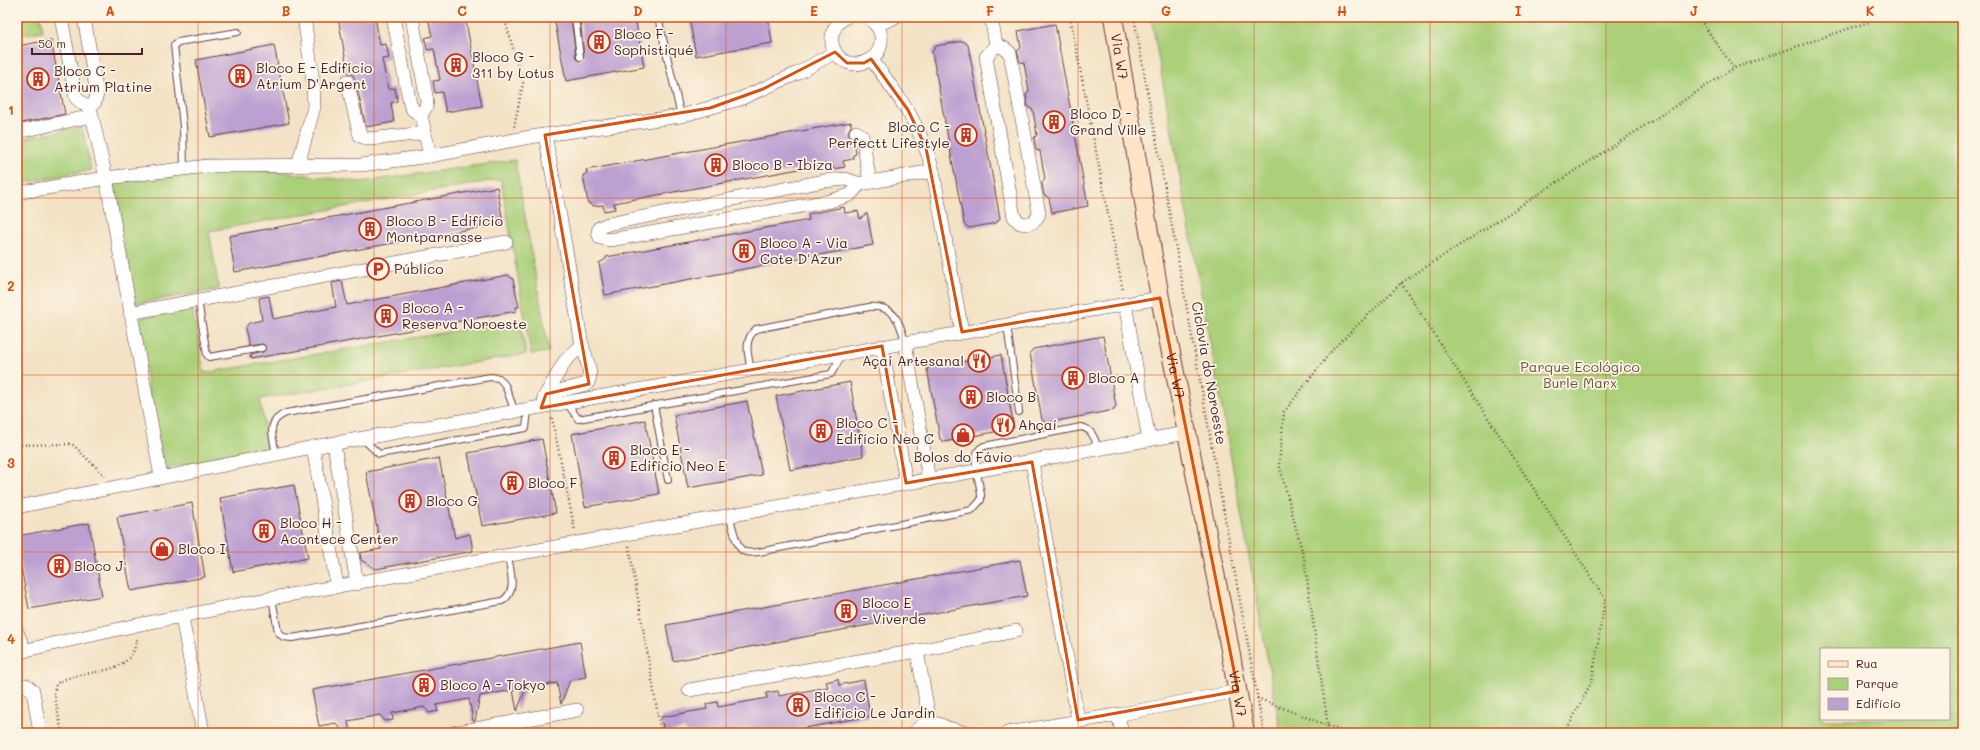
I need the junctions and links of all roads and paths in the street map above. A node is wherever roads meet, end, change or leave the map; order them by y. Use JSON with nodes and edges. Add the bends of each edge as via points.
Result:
{"nodes":[{"id":1,"x":61,"y":17,"type":"edge"},
{"id":2,"x":84,"y":17,"type":"edge"},
{"id":3,"x":304,"y":17,"type":"edge"},
{"id":4,"x":393,"y":17,"type":"edge"},
{"id":5,"x":412,"y":17,"type":"edge"},
{"id":6,"x":504,"y":17,"type":"edge"},
{"id":7,"x":575,"y":17,"type":"edge"},
{"id":8,"x":658,"y":17,"type":"edge"},
{"id":9,"x":846,"y":17,"type":"edge"},
{"id":10,"x":895,"y":17,"type":"edge"},
{"id":11,"x":991,"y":17,"type":"edge"},
{"id":12,"x":1070,"y":17,"type":"edge"},
{"id":13,"x":1113,"y":17,"type":"edge"},
{"id":14,"x":1134,"y":17,"type":"edge"},
{"id":15,"x":1698,"y":17,"type":"edge"},
{"id":16,"x":1883,"y":17,"type":"edge"},
{"id":17,"x":872,"y":21,"type":"edge"},
{"id":18,"x":238,"y":32,"type":"dead end"},
{"id":19,"x":996,"y":45,"type":"junction"},
{"id":20,"x":835,"y":52,"type":"junction"},
{"id":21,"x":580,"y":58,"type":"dead end"},
{"id":22,"x":871,"y":59,"type":"junction"},
{"id":23,"x":1734,"y":68,"type":"junction"},
{"id":24,"x":347,"y":80,"type":"dead end"},
{"id":25,"x":91,"y":112,"type":"junction"},
{"id":26,"x":421,"y":115,"type":"junction"},
{"id":27,"x":681,"y":116,"type":"junction"},
{"id":28,"x":17,"y":132,"type":"edge"},
{"id":29,"x":856,"y":132,"type":"dead end"},
{"id":30,"x":425,"y":133,"type":"junction"},
{"id":31,"x":545,"y":135,"type":"junction"},
{"id":32,"x":511,"y":141,"type":"junction"},
{"id":33,"x":430,"y":156,"type":"junction"},
{"id":34,"x":298,"y":165,"type":"junction"},
{"id":35,"x":184,"y":169,"type":"junction"},
{"id":36,"x":933,"y":171,"type":"junction"},
{"id":37,"x":106,"y":178,"type":"junction"},
{"id":38,"x":866,"y":183,"type":"junction"},
{"id":39,"x":17,"y":193,"type":"edge"},
{"id":40,"x":506,"y":242,"type":"dead end"},
{"id":41,"x":1401,"y":283,"type":"junction"},
{"id":42,"x":1160,"y":298,"type":"junction"},
{"id":43,"x":198,"y":300,"type":"junction"},
{"id":44,"x":1125,"y":304,"type":"junction"},
{"id":45,"x":130,"y":313,"type":"junction"},
{"id":46,"x":1007,"y":324,"type":"junction"},
{"id":47,"x":962,"y":332,"type":"junction"},
{"id":48,"x":905,"y":342,"type":"junction"},
{"id":49,"x":582,"y":345,"type":"junction"},
{"id":50,"x":882,"y":346,"type":"junction"},
{"id":51,"x":262,"y":348,"type":"dead end"},
{"id":52,"x":843,"y":354,"type":"junction"},
{"id":53,"x":751,"y":370,"type":"junction"},
{"id":54,"x":567,"y":403,"type":"junction"},
{"id":55,"x":541,"y":404,"type":"junction"},
{"id":56,"x":654,"y":405,"type":"junction"},
{"id":57,"x":515,"y":412,"type":"junction"},
{"id":58,"x":1019,"y":412,"type":"dead end"},
{"id":59,"x":1186,"y":433,"type":"junction"},
{"id":60,"x":363,"y":439,"type":"junction"},
{"id":61,"x":1149,"y":440,"type":"junction"},
{"id":62,"x":334,"y":444,"type":"junction"},
{"id":63,"x":17,"y":445,"type":"edge"},
{"id":64,"x":314,"y":447,"type":"junction"},
{"id":65,"x":1099,"y":449,"type":"junction"},
{"id":66,"x":276,"y":454,"type":"junction"},
{"id":67,"x":1032,"y":462,"type":"junction"},
{"id":68,"x":976,"y":472,"type":"junction"},
{"id":69,"x":160,"y":477,"type":"junction"},
{"id":70,"x":668,"y":480,"type":"dead end"},
{"id":71,"x":929,"y":480,"type":"junction"},
{"id":72,"x":906,"y":483,"type":"junction"},
{"id":73,"x":116,"y":486,"type":"junction"},
{"id":74,"x":17,"y":507,"type":"edge"},
{"id":75,"x":729,"y":515,"type":"junction"},
{"id":76,"x":627,"y":534,"type":"junction"},
{"id":77,"x":577,"y":543,"type":"junction"},
{"id":78,"x":508,"y":556,"type":"junction"},
{"id":79,"x":357,"y":584,"type":"junction"},
{"id":80,"x":336,"y":587,"type":"junction"},
{"id":81,"x":272,"y":598,"type":"junction"},
{"id":82,"x":182,"y":617,"type":"junction"},
{"id":83,"x":137,"y":625,"type":"junction"},
{"id":84,"x":1016,"y":631,"type":"dead end"},
{"id":85,"x":17,"y":632,"type":"edge"},
{"id":86,"x":21,"y":651,"type":"edge"},
{"id":87,"x":917,"y":651,"type":"junction"},
{"id":88,"x":17,"y":685,"type":"edge"},
{"id":89,"x":689,"y":690,"type":"dead end"},
{"id":90,"x":1238,"y":691,"type":"junction"},
{"id":91,"x":1258,"y":699,"type":"junction"},
{"id":92,"x":577,"y":710,"type":"dead end"},
{"id":93,"x":1118,"y":714,"type":"junction"},
{"id":94,"x":1078,"y":720,"type":"junction"},
{"id":95,"x":930,"y":723,"type":"junction"},
{"id":96,"x":1328,"y":727,"type":"junction"},
{"id":97,"x":950,"y":731,"type":"edge"},
{"id":98,"x":914,"y":732,"type":"edge"},
{"id":99,"x":40,"y":733,"type":"edge"},
{"id":100,"x":62,"y":733,"type":"edge"},
{"id":101,"x":203,"y":733,"type":"edge"},
{"id":102,"x":453,"y":733,"type":"edge"},
{"id":103,"x":661,"y":733,"type":"edge"},
{"id":104,"x":966,"y":733,"type":"edge"},
{"id":105,"x":1007,"y":733,"type":"edge"},
{"id":106,"x":1122,"y":733,"type":"edge"},
{"id":107,"x":1245,"y":733,"type":"edge"},
{"id":108,"x":1264,"y":733,"type":"edge"},
{"id":109,"x":1346,"y":733,"type":"edge"},
{"id":110,"x":1566,"y":733,"type":"edge"}],
"edges":[{"from":1,"to":25,"type":"street","via":[[76,98]]},
{"from":2,"to":25,"type":"street","via":[[97,94]]},
{"from":3,"to":34,"type":"street","via":[[314,107]]},
{"from":4,"to":26,"type":"street","via":[[410,104],[413,110]]},
{"from":5,"to":26,"type":"street","via":[[427,101]]},
{"from":6,"to":32,"type":"path","via":[[523,83]]},
{"from":7,"to":21,"type":"lane"},
{"from":8,"to":27,"type":"lane"},
{"from":9,"to":20,"type":"street","via":[[833,31],[831,38]]},
{"from":10,"to":17,"type":"street"},
{"from":11,"to":19,"type":"street"},
{"from":12,"to":44,"type":"path"},
{"from":13,"to":42,"type":"main road","name":"Via W7"},
{"from":14,"to":91,"type":"path","name":"Ciclovia do Noroeste"},
{"from":15,"to":23,"type":"path"},
{"from":16,"to":23,"type":"path"},
{"from":17,"to":22,"type":"street","via":[[881,37],[881,43],[879,50]]},
{"from":18,"to":35,"type":"lane","via":[[178,42],[174,45],[184,126]]},
{"from":19,"to":19,"type":"street","via":[[986,57],[1014,217],[1020,223],[1030,224],[1039,213],[1010,53]]},
{"from":20,"to":22,"type":"street","via":[[848,63],[864,63]]},
{"from":20,"to":27,"type":"street","via":[[798,73],[740,99]]},
{"from":22,"to":36,"type":"street","via":[[918,127]]},
{"from":23,"to":41,"type":"path"},
{"from":24,"to":30,"type":"street","via":[[360,136],[370,139]]},
{"from":25,"to":28,"type":"street"},
{"from":25,"to":37,"type":"street"},
{"from":26,"to":30,"type":"street"},
{"from":27,"to":31,"type":"street"},
{"from":29,"to":38,"type":"street","via":[[862,136]]},
{"from":30,"to":33,"type":"street"},
{"from":31,"to":32,"type":"street"},
{"from":31,"to":49,"type":"street"},
{"from":32,"to":33,"type":"street"},
{"from":33,"to":34,"type":"street","via":[[361,165]]},
{"from":34,"to":35,"type":"street","via":[[208,166]]},
{"from":35,"to":37,"type":"street"},
{"from":36,"to":38,"type":"street"},
{"from":36,"to":47,"type":"street"},
{"from":37,"to":39,"type":"street"},
{"from":37,"to":45,"type":"street"},
{"from":38,"to":38,"type":"street","via":[[846,179],[802,184],[608,224],[599,228],[598,232],[600,238],[610,240],[808,206],[850,195]]},
{"from":40,"to":43,"type":"street"},
{"from":41,"to":96,"type":"path","via":[[1334,349],[1284,412],[1279,464],[1304,558]]},
{"from":41,"to":110,"type":"path","via":[[1605,599],[1592,681]]},
{"from":42,"to":44,"type":"street"},
{"from":42,"to":59,"type":"main road","name":"Via W7"},
{"from":43,"to":45,"type":"street"},
{"from":43,"to":51,"type":"lane","via":[[207,355]]},
{"from":44,"to":46,"type":"street"},
{"from":44,"to":61,"type":"street"},
{"from":45,"to":69,"type":"street"},
{"from":46,"to":47,"type":"street"},
{"from":46,"to":58,"type":"lane"},
{"from":47,"to":48,"type":"street"},
{"from":48,"to":50,"type":"street"},
{"from":48,"to":53,"type":"lane","via":[[901,326],[889,310],[880,306],[862,308],[756,329],[750,334],[748,342]]},
{"from":48,"to":71,"type":"street"},
{"from":49,"to":55,"type":"street","via":[[565,361]]},
{"from":49,"to":55,"type":"street","via":[[590,376],[587,384]]},
{"from":50,"to":52,"type":"street"},
{"from":50,"to":72,"type":"street"},
{"from":52,"to":53,"type":"street"},
{"from":52,"to":56,"type":"lane","via":[[831,374]]},
{"from":53,"to":54,"type":"street"},
{"from":54,"to":55,"type":"street"},
{"from":54,"to":56,"type":"lane","via":[[578,419]]},
{"from":55,"to":57,"type":"street"},
{"from":55,"to":60,"type":"lane","via":[[526,428],[518,430],[380,454]]},
{"from":55,"to":77,"type":"path"},
{"from":56,"to":70,"type":"lane"},
{"from":57,"to":60,"type":"street"},
{"from":57,"to":66,"type":"lane","via":[[505,385],[500,378],[490,377],[286,413],[274,420],[271,426]]},
{"from":59,"to":61,"type":"street"},
{"from":59,"to":90,"type":"main road","name":"Via W7"},
{"from":60,"to":62,"type":"street"},
{"from":61,"to":65,"type":"street"},
{"from":62,"to":64,"type":"street"},
{"from":62,"to":79,"type":"street"},
{"from":63,"to":73,"type":"path","via":[[72,444]]},
{"from":64,"to":66,"type":"street"},
{"from":64,"to":80,"type":"street"},
{"from":65,"to":67,"type":"street"},
{"from":65,"to":68,"type":"lane","via":[[1088,428],[1081,427],[981,447],[976,455]]},
{"from":66,"to":69,"type":"street"},
{"from":67,"to":68,"type":"street"},
{"from":67,"to":94,"type":"street"},
{"from":68,"to":71,"type":"street"},
{"from":68,"to":75,"type":"lane","via":[[982,495],[978,505],[972,510],[759,552],[742,551]]},
{"from":69,"to":73,"type":"street"},
{"from":71,"to":72,"type":"street"},
{"from":72,"to":75,"type":"street"},
{"from":73,"to":74,"type":"street"},
{"from":75,"to":76,"type":"street"},
{"from":76,"to":77,"type":"street"},
{"from":76,"to":103,"type":"path"},
{"from":77,"to":78,"type":"street"},
{"from":78,"to":79,"type":"street"},
{"from":78,"to":81,"type":"lane","via":[[512,585],[510,594],[502,601],[292,638],[283,637],[278,632]]},
{"from":79,"to":80,"type":"street"},
{"from":80,"to":81,"type":"street"},
{"from":81,"to":82,"type":"street"},
{"from":82,"to":83,"type":"street"},
{"from":82,"to":101,"type":"street"},
{"from":83,"to":86,"type":"street"},
{"from":83,"to":100,"type":"path","via":[[137,640],[132,653],[125,661],[115,668],[63,679],[56,684],[54,693]]},
{"from":84,"to":87,"type":"street"},
{"from":85,"to":86,"type":"street"},
{"from":87,"to":89,"type":"street"},
{"from":87,"to":95,"type":"street"},
{"from":88,"to":99,"type":"street","via":[[26,685],[33,691]]},
{"from":90,"to":91,"type":"path"},
{"from":90,"to":93,"type":"street"},
{"from":90,"to":107,"type":"main road","name":"Via W7"},
{"from":91,"to":96,"type":"path"},
{"from":91,"to":108,"type":"path","name":"Ciclovia do Noroeste"},
{"from":92,"to":102,"type":"street"},
{"from":93,"to":94,"type":"street"},
{"from":93,"to":106,"type":"street"},
{"from":94,"to":105,"type":"street"},
{"from":95,"to":97,"type":"street","via":[[936,723]]},
{"from":95,"to":98,"type":"street","via":[[922,725]]},
{"from":96,"to":109,"type":"path"},
{"from":97,"to":104,"type":"street"}]}
